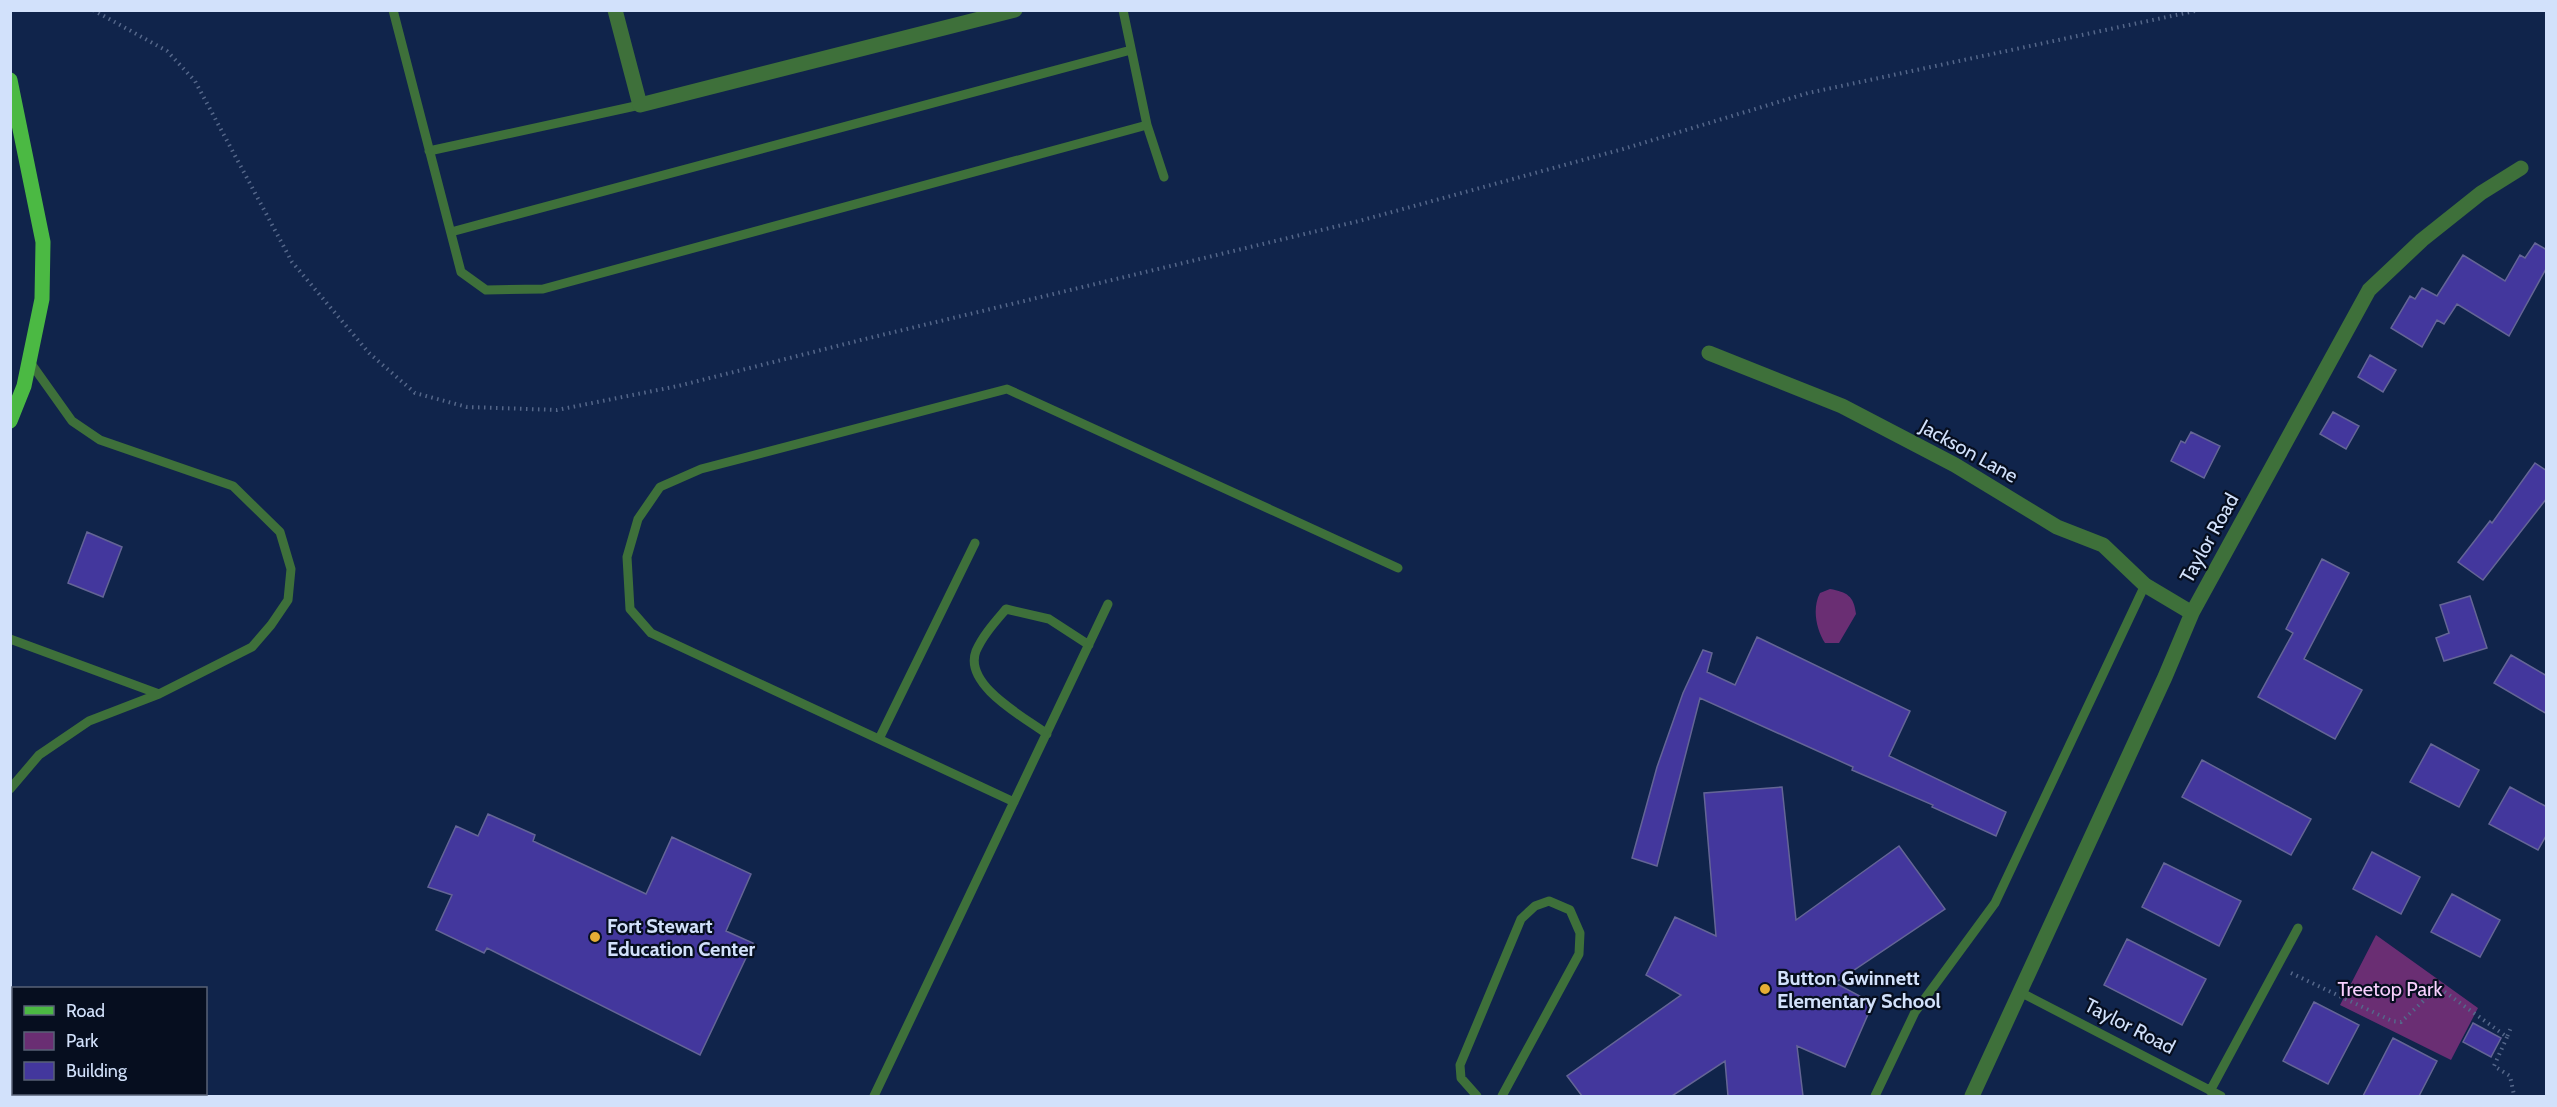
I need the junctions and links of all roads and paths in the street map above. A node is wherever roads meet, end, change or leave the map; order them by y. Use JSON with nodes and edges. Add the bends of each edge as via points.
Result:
{"nodes":[{"id":1,"x":93,"y":10,"type":"edge"},
{"id":2,"x":393,"y":10,"type":"edge"},
{"id":3,"x":615,"y":10,"type":"edge"},
{"id":4,"x":1015,"y":10,"type":"edge"},
{"id":5,"x":1124,"y":10,"type":"edge"},
{"id":6,"x":2200,"y":10,"type":"edge"},
{"id":7,"x":1131,"y":50,"type":"junction"},
{"id":8,"x":10,"y":80,"type":"edge"},
{"id":9,"x":640,"y":105,"type":"junction"},
{"id":10,"x":1147,"y":125,"type":"junction"},
{"id":11,"x":429,"y":151,"type":"junction"},
{"id":12,"x":2521,"y":168,"type":"dead end"},
{"id":13,"x":1164,"y":177,"type":"dead end"},
{"id":14,"x":451,"y":232,"type":"junction"},
{"id":15,"x":1709,"y":353,"type":"dead end"},
{"id":16,"x":30,"y":362,"type":"junction"},
{"id":17,"x":10,"y":421,"type":"edge"},
{"id":18,"x":975,"y":543,"type":"dead end"},
{"id":19,"x":1398,"y":568,"type":"dead end"},
{"id":20,"x":2145,"y":585,"type":"junction"},
{"id":21,"x":1108,"y":604,"type":"dead end"},
{"id":22,"x":2192,"y":613,"type":"junction"},
{"id":23,"x":10,"y":639,"type":"edge"},
{"id":24,"x":1089,"y":645,"type":"junction"},
{"id":25,"x":159,"y":694,"type":"junction"},
{"id":26,"x":1047,"y":734,"type":"junction"},
{"id":27,"x":879,"y":739,"type":"junction"},
{"id":28,"x":10,"y":789,"type":"edge"},
{"id":29,"x":1014,"y":802,"type":"junction"},
{"id":30,"x":2298,"y":928,"type":"dead end"},
{"id":31,"x":2277,"y":967,"type":"junction"},
{"id":32,"x":2020,"y":992,"type":"junction"},
{"id":33,"x":2512,"y":1025,"type":"dead end"},
{"id":34,"x":2507,"y":1037,"type":"junction"},
{"id":35,"x":2210,"y":1091,"type":"junction"},
{"id":36,"x":2514,"y":1095,"type":"edge"},
{"id":37,"x":874,"y":1096,"type":"edge"},
{"id":38,"x":1477,"y":1096,"type":"edge"},
{"id":39,"x":1502,"y":1096,"type":"edge"},
{"id":40,"x":1875,"y":1096,"type":"edge"},
{"id":41,"x":1972,"y":1096,"type":"edge"},
{"id":42,"x":2221,"y":1096,"type":"edge"}],
"edges":[{"from":1,"to":6,"type":"path","via":[[167,51],[195,81],[292,262],[369,353],[415,393],[467,408],[558,410],[678,386],[1359,221],[1623,149],[1808,93]]},
{"from":2,"to":11,"type":"lane"},
{"from":3,"to":9,"type":"street"},
{"from":4,"to":9,"type":"street"},
{"from":5,"to":7,"type":"lane"},
{"from":7,"to":10,"type":"lane"},
{"from":7,"to":14,"type":"lane"},
{"from":8,"to":16,"type":"main road","via":[[43,242],[42,299]]},
{"from":9,"to":11,"type":"lane"},
{"from":10,"to":13,"type":"lane"},
{"from":10,"to":14,"type":"lane","via":[[543,289],[486,290],[461,272]]},
{"from":11,"to":14,"type":"lane"},
{"from":12,"to":22,"type":"street","name":"Taylor Road","via":[[2422,240],[2369,290]]},
{"from":15,"to":20,"type":"street","name":"Jackson Lane","via":[[1842,406],[1956,465],[2057,527],[2103,545]]},
{"from":16,"to":17,"type":"main road"},
{"from":16,"to":25,"type":"lane","via":[[72,421],[99,440],[233,486],[280,532],[291,569],[288,600],[271,625],[252,647]]},
{"from":18,"to":27,"type":"lane"},
{"from":19,"to":27,"type":"lane","via":[[1007,389],[701,469],[660,487],[638,519],[627,556],[630,609],[651,633]]},
{"from":20,"to":22,"type":"street","name":"Jackson Lane"},
{"from":20,"to":40,"type":"lane","via":[[1995,903],[1915,1012]]},
{"from":21,"to":24,"type":"lane"},
{"from":22,"to":32,"type":"street","name":"Taylor Road"},
{"from":23,"to":25,"type":"lane"},
{"from":24,"to":26,"type":"lane"},
{"from":24,"to":26,"type":"lane","via":[[1049,619],[1006,609],[975,653],[977,677],[996,698]]},
{"from":25,"to":28,"type":"lane","via":[[89,721],[39,755]]},
{"from":26,"to":29,"type":"lane"},
{"from":27,"to":29,"type":"lane"},
{"from":29,"to":37,"type":"lane"},
{"from":30,"to":31,"type":"lane"},
{"from":31,"to":34,"type":"path","via":[[2397,1022],[2438,987]]},
{"from":31,"to":35,"type":"lane"},
{"from":32,"to":35,"type":"lane","name":"Taylor Road"},
{"from":32,"to":41,"type":"street","name":"Taylor Road"},
{"from":33,"to":34,"type":"path"},
{"from":34,"to":36,"type":"path","via":[[2494,1066],[2510,1076]]},
{"from":35,"to":42,"type":"lane","name":"Taylor Road"},
{"from":38,"to":39,"type":"lane","via":[[1461,1078],[1460,1065],[1521,919],[1535,906],[1549,901],[1570,910],[1580,933],[1579,954]]}]}
